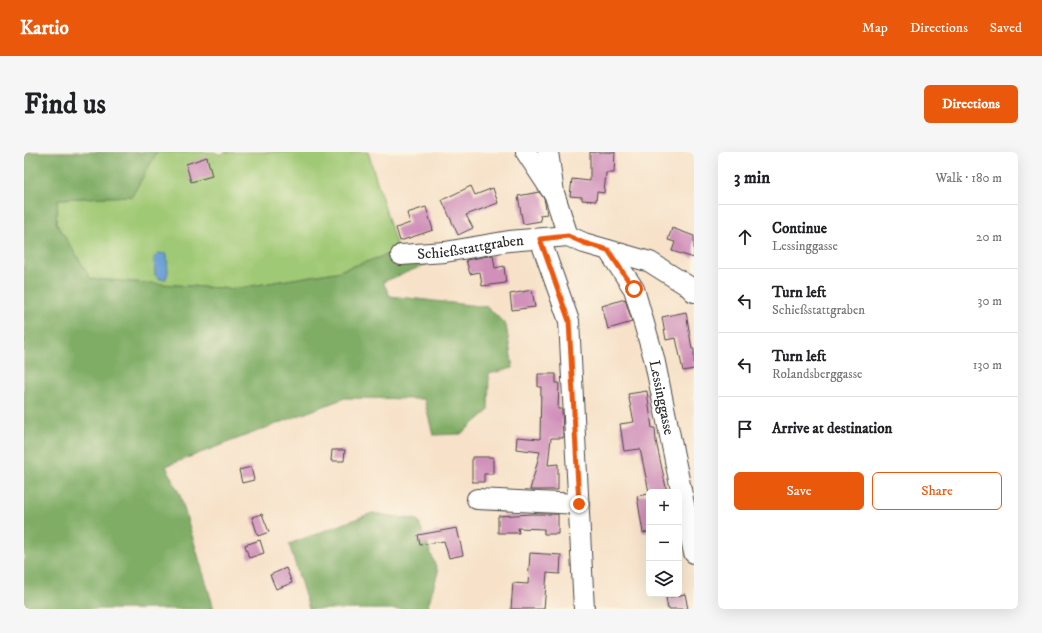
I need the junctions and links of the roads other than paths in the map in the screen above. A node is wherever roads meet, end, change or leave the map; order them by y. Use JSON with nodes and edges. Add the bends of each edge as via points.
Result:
{"nodes":[{"id":1,"x":526,"y":152,"type":"edge"},
{"id":2,"x":548,"y":152,"type":"edge"},
{"id":3,"x":554,"y":193,"type":"junction"},
{"id":4,"x":568,"y":236,"type":"junction"},
{"id":5,"x":540,"y":239,"type":"junction"},
{"id":6,"x":608,"y":250,"type":"junction"},
{"id":7,"x":402,"y":255,"type":"dead end"},
{"id":8,"x":694,"y":292,"type":"edge"},
{"id":9,"x":477,"y":499,"type":"dead end"},
{"id":10,"x":579,"y":504,"type":"junction"},
{"id":11,"x":694,"y":553,"type":"edge"},
{"id":12,"x":584,"y":609,"type":"edge"}],
"edges":[{"from":1,"to":3,"type":"street"},
{"from":2,"to":3,"type":"street"},
{"from":3,"to":4,"type":"street"},
{"from":4,"to":5,"type":"street","name":"Schießstattgraben"},
{"from":4,"to":6,"type":"street","name":"Schießstattgraben"},
{"from":5,"to":7,"type":"street","name":"Schießstattgraben","via":[[509,241],[446,252]]},
{"from":5,"to":10,"type":"street","via":[[569,321]]},
{"from":6,"to":8,"type":"street","name":"Schießstattgraben","via":[[650,262]]},
{"from":6,"to":11,"type":"street","name":"Lessinggasse","via":[[634,289],[654,358]]},
{"from":9,"to":10,"type":"street"},
{"from":10,"to":12,"type":"street"}]}
